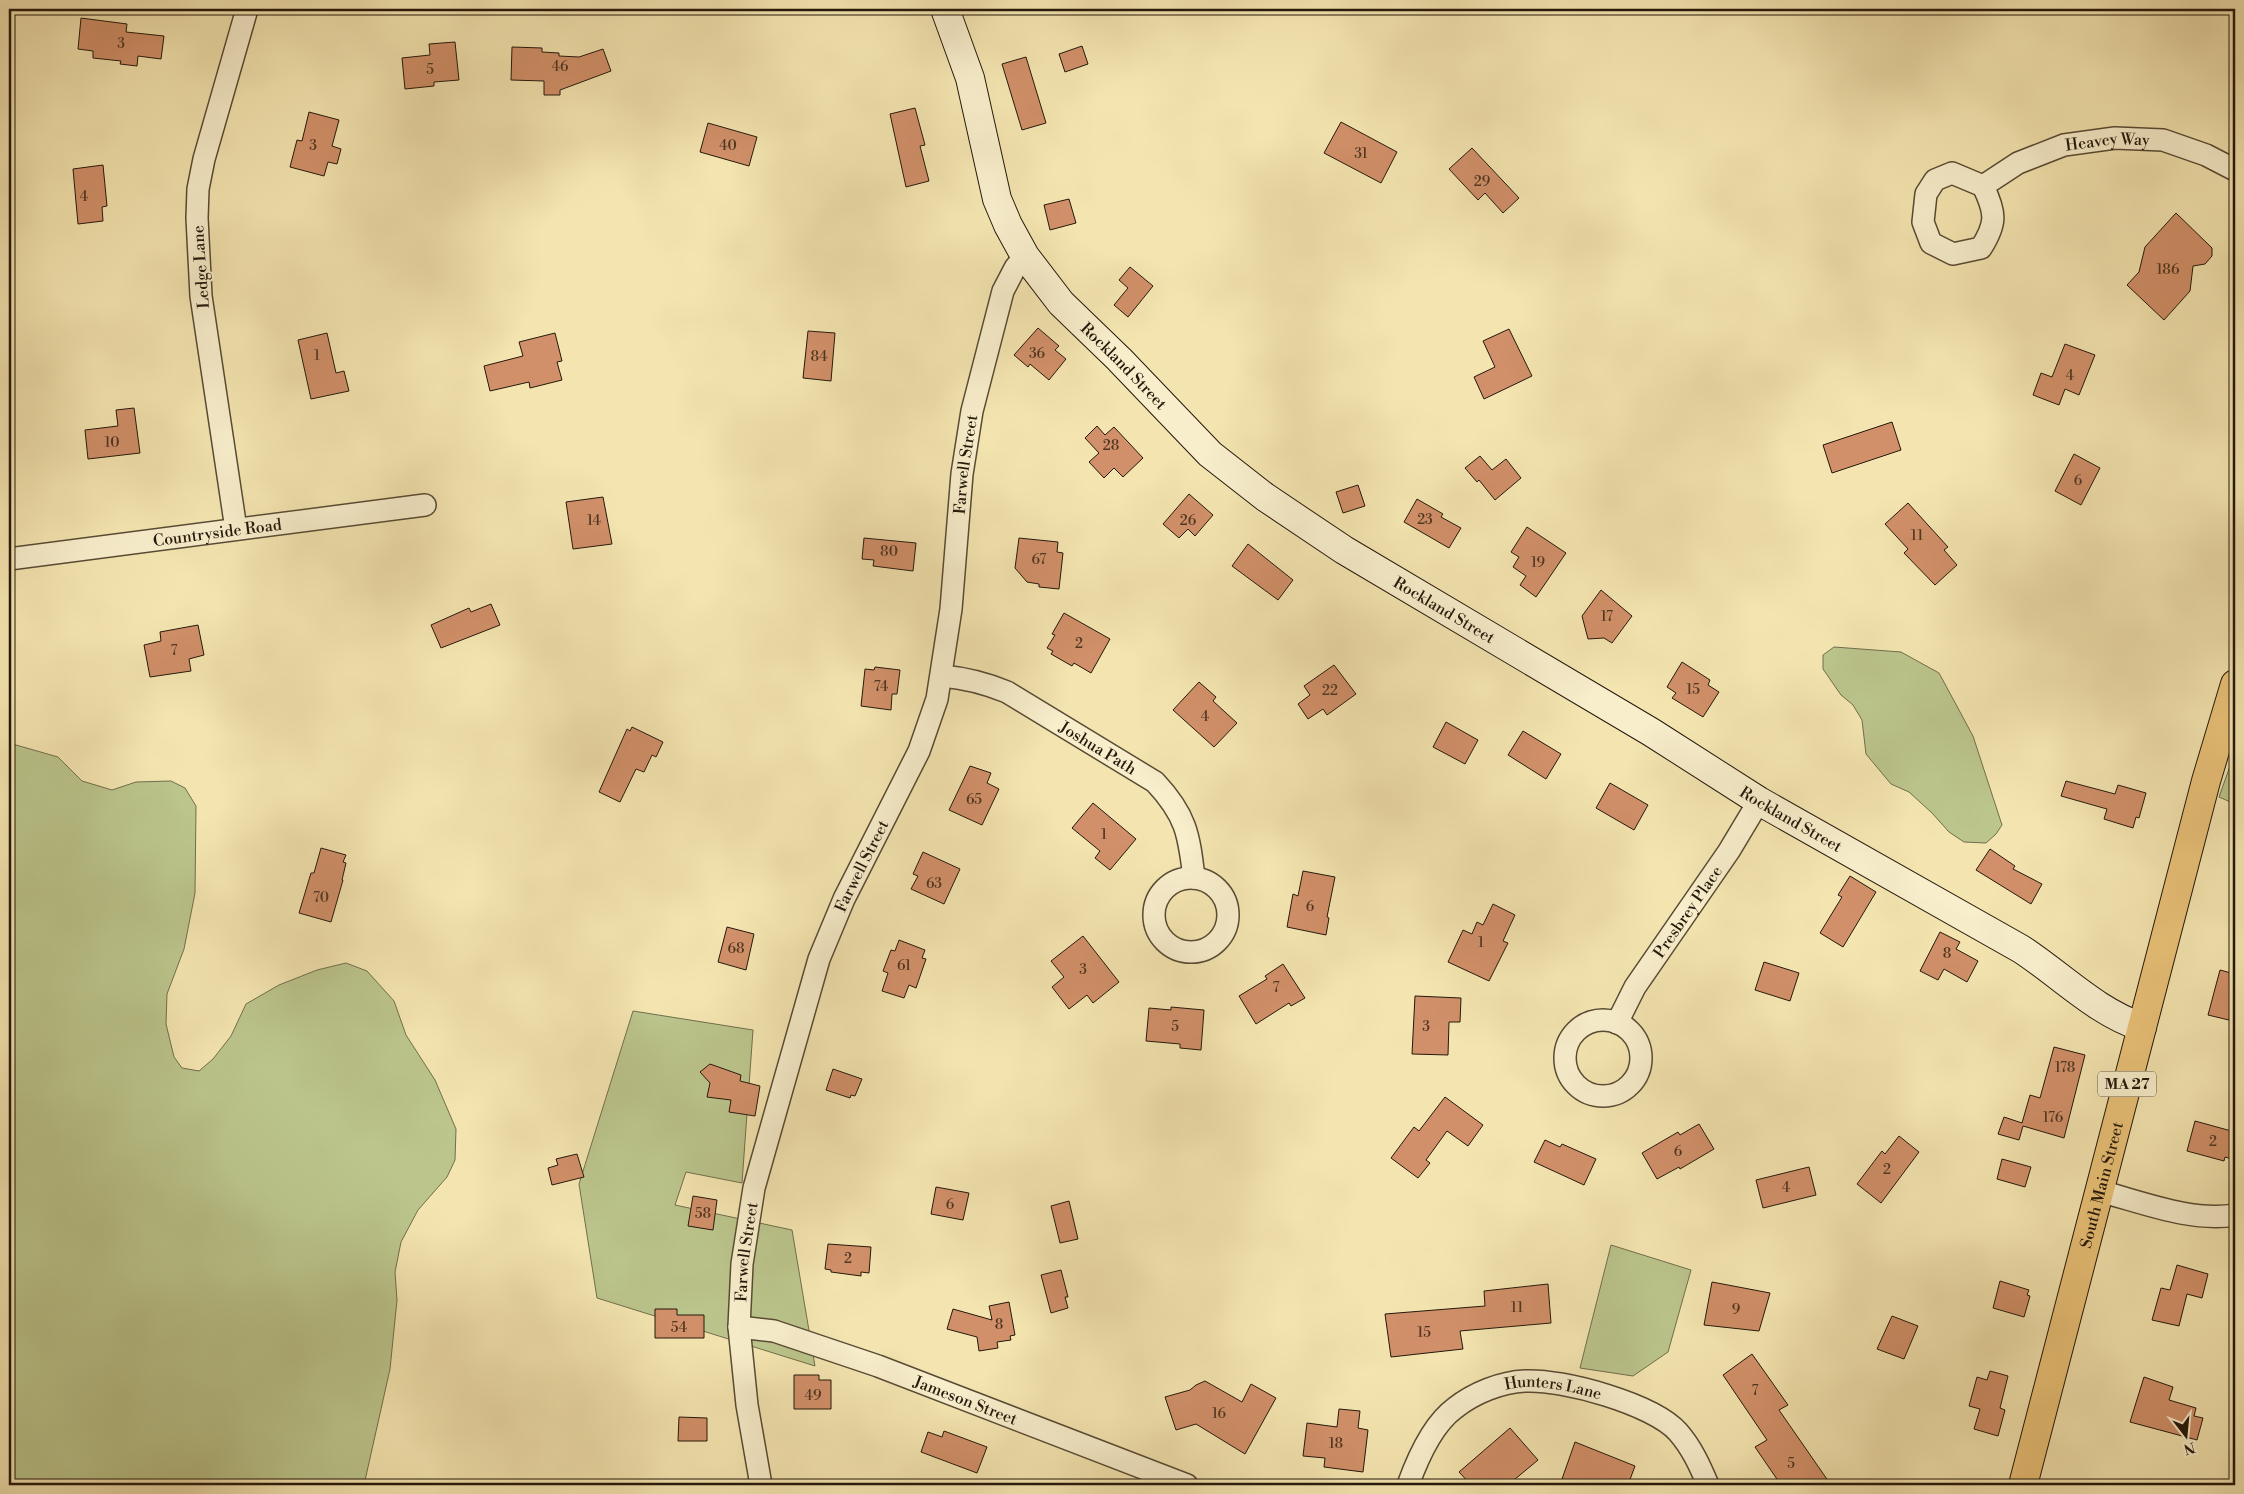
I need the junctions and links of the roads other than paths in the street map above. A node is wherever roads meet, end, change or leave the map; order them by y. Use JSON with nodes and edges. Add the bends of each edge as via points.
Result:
{"nodes":[{"id":1,"x":247,"y":9,"type":"edge"},
{"id":2,"x":945,"y":9,"type":"edge"},
{"id":3,"x":2235,"y":170,"type":"edge"},
{"id":4,"x":1983,"y":186,"type":"dead end"},
{"id":5,"x":1025,"y":256,"type":"junction"},
{"id":6,"x":425,"y":505,"type":"dead end"},
{"id":7,"x":236,"y":529,"type":"junction"},
{"id":8,"x":9,"y":559,"type":"edge"},
{"id":9,"x":942,"y":676,"type":"junction"},
{"id":10,"x":2235,"y":684,"type":"edge"},
{"id":11,"x":1760,"y":801,"type":"junction"},
{"id":12,"x":1194,"y":878,"type":"dead end"},
{"id":13,"x":1617,"y":1023,"type":"dead end"},
{"id":14,"x":2142,"y":1027,"type":"junction"},
{"id":15,"x":2099,"y":1191,"type":"junction"},
{"id":16,"x":2235,"y":1215,"type":"edge"},
{"id":17,"x":739,"y":1326,"type":"junction"},
{"id":18,"x":761,"y":1485,"type":"edge"},
{"id":19,"x":1187,"y":1485,"type":"edge"},
{"id":20,"x":1408,"y":1485,"type":"edge"},
{"id":21,"x":1708,"y":1485,"type":"edge"},
{"id":22,"x":2023,"y":1485,"type":"edge"}],
"edges":[{"from":1,"to":7,"type":"street","name":"Ledge Lane","via":[[204,159],[197,218],[201,296]]},
{"from":2,"to":5,"type":"street","name":"Rockland Street","via":[[970,78],[998,199]]},
{"from":3,"to":4,"type":"street","name":"Heavey Way","via":[[2206,155],[2163,140],[2115,138],[2064,145],[2018,163]]},
{"from":5,"to":9,"type":"street","name":"Farwell Street","via":[[1003,292],[968,434]]},
{"from":5,"to":11,"type":"street","name":"Rockland Street","via":[[1061,304],[1210,454],[1235,475],[1344,550],[1651,732]]},
{"from":6,"to":7,"type":"street","name":"Countryside Road"},
{"from":7,"to":8,"type":"street","name":"Countryside Road"},
{"from":9,"to":12,"type":"street","name":"Joshua Path","via":[[972,680],[1007,692],[1155,782],[1184,820]]},
{"from":9,"to":17,"type":"street","name":"Farwell Street","via":[[930,724],[919,751],[844,899],[808,992],[754,1188],[742,1264]]},
{"from":10,"to":14,"type":"main road","name":"South Main Street","number":"MA 27"},
{"from":11,"to":13,"type":"street","name":"Presbrey Place","via":[[1635,987]]},
{"from":11,"to":14,"type":"street","name":"Rockland Street","via":[[2021,949],[2108,1013]]},
{"from":14,"to":15,"type":"main road","name":"South Main Street","number":"MA 27"},
{"from":15,"to":16,"type":"street","via":[[2205,1217]]},
{"from":15,"to":22,"type":"main road","name":"South Main Street","number":"MA 27"},
{"from":17,"to":18,"type":"street","name":"Farwell Street","via":[[746,1405]]},
{"from":17,"to":19,"type":"street","name":"Jameson Street","via":[[774,1331],[878,1366]]},
{"from":20,"to":21,"type":"street","name":"Hunters Lane","via":[[1418,1457],[1454,1408],[1491,1388],[1525,1381],[1564,1385],[1610,1396],[1646,1410],[1677,1431],[1697,1458]]}]}
